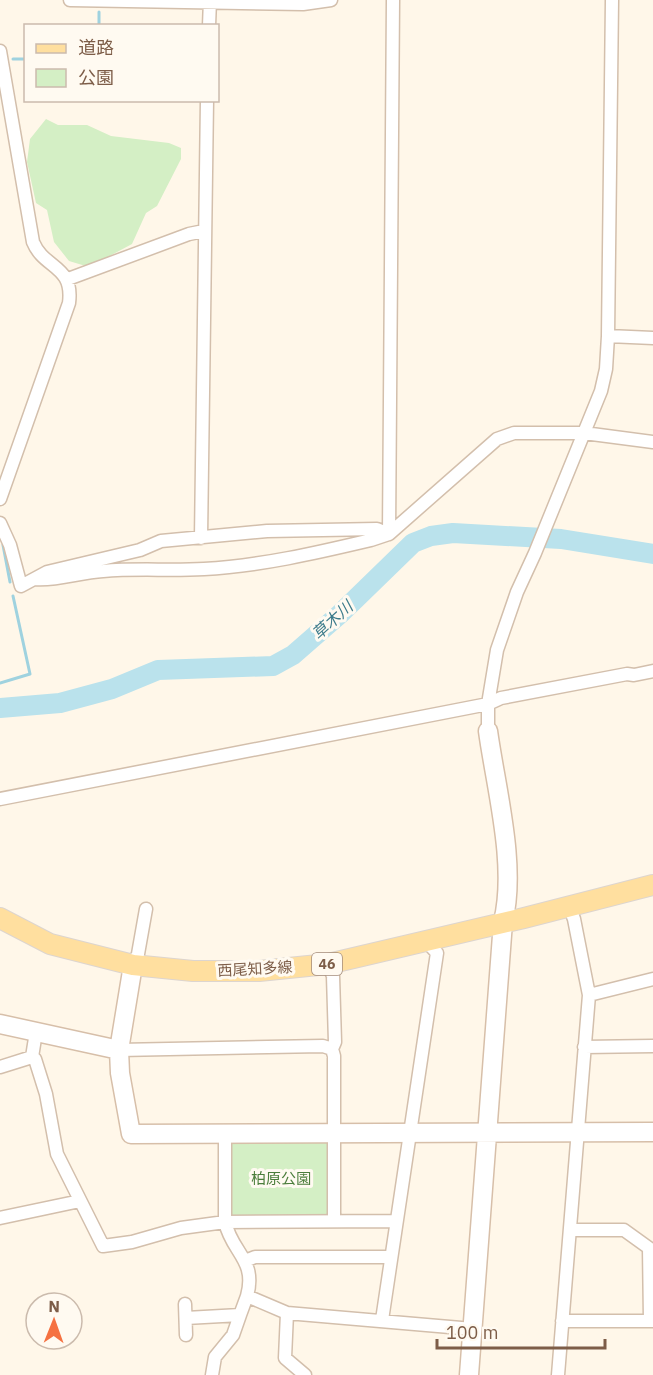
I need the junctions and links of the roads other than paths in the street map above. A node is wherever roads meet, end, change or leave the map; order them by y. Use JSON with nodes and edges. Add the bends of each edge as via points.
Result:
{"nodes":[{"id":1,"x":70,"y":0,"type":"edge"},
{"id":2,"x":332,"y":0,"type":"edge"},
{"id":3,"x":393,"y":0,"type":"edge"},
{"id":4,"x":612,"y":0,"type":"edge"},
{"id":5,"x":210,"y":1,"type":"edge"},
{"id":6,"x":209,"y":24,"type":"edge"},
{"id":7,"x":0,"y":51,"type":"edge"},
{"id":8,"x":207,"y":102,"type":"edge"},
{"id":9,"x":204,"y":231,"type":"junction"},
{"id":10,"x":68,"y":279,"type":"junction"},
{"id":11,"x":608,"y":336,"type":"junction"},
{"id":12,"x":653,"y":338,"type":"edge"},
{"id":13,"x":584,"y":433,"type":"junction"},
{"id":14,"x":653,"y":442,"type":"edge"},
{"id":15,"x":0,"y":499,"type":"edge"},
{"id":16,"x":0,"y":523,"type":"edge"},
{"id":17,"x":389,"y":534,"type":"junction"},
{"id":18,"x":201,"y":538,"type":"junction"},
{"id":19,"x":35,"y":579,"type":"junction"},
{"id":20,"x":653,"y":671,"type":"edge"},
{"id":21,"x":488,"y":704,"type":"junction"},
{"id":22,"x":488,"y":731,"type":"joint"},
{"id":23,"x":0,"y":799,"type":"edge"},
{"id":24,"x":653,"y":885,"type":"edge"},
{"id":25,"x":569,"y":906,"type":"junction"},
{"id":26,"x":146,"y":909,"type":"dead end"},
{"id":27,"x":0,"y":918,"type":"edge"},
{"id":28,"x":503,"y":922,"type":"junction"},
{"id":29,"x":426,"y":941,"type":"junction"},
{"id":30,"x":328,"y":964,"type":"junction"},
{"id":31,"x":133,"y":965,"type":"junction"},
{"id":32,"x":653,"y":980,"type":"edge"},
{"id":33,"x":589,"y":995,"type":"junction"},
{"id":34,"x":0,"y":1024,"type":"edge"},
{"id":35,"x":36,"y":1032,"type":"junction"},
{"id":36,"x":653,"y":1046,"type":"edge"},
{"id":37,"x":584,"y":1047,"type":"junction"},
{"id":38,"x":332,"y":1049,"type":"junction"},
{"id":39,"x":119,"y":1050,"type":"junction"},
{"id":40,"x":32,"y":1057,"type":"junction"},
{"id":41,"x":0,"y":1067,"type":"edge"},
{"id":42,"x":334,"y":1132,"type":"junction"},
{"id":43,"x":577,"y":1132,"type":"junction"},
{"id":44,"x":653,"y":1132,"type":"edge"},
{"id":45,"x":225,"y":1133,"type":"junction"},
{"id":46,"x":488,"y":1133,"type":"junction"},
{"id":47,"x":410,"y":1134,"type":"junction"},
{"id":48,"x":80,"y":1201,"type":"junction"},
{"id":49,"x":0,"y":1218,"type":"edge"},
{"id":50,"x":334,"y":1221,"type":"junction"},
{"id":51,"x":396,"y":1221,"type":"junction"},
{"id":52,"x":225,"y":1222,"type":"junction"},
{"id":53,"x":570,"y":1230,"type":"junction"},
{"id":54,"x":391,"y":1257,"type":"junction"},
{"id":55,"x":245,"y":1261,"type":"junction"},
{"id":56,"x":247,"y":1296,"type":"junction"},
{"id":57,"x":185,"y":1304,"type":"dead end"},
{"id":58,"x":287,"y":1313,"type":"junction"},
{"id":59,"x":240,"y":1315,"type":"junction"},
{"id":60,"x":186,"y":1318,"type":"junction"},
{"id":61,"x":382,"y":1320,"type":"junction"},
{"id":62,"x":562,"y":1321,"type":"junction"},
{"id":63,"x":651,"y":1321,"type":"edge"},
{"id":64,"x":473,"y":1329,"type":"junction"},
{"id":65,"x":186,"y":1335,"type":"dead end"},
{"id":66,"x":212,"y":1375,"type":"edge"},
{"id":67,"x":305,"y":1375,"type":"edge"},
{"id":68,"x":469,"y":1375,"type":"edge"},
{"id":69,"x":558,"y":1375,"type":"edge"}],
"edges":[{"from":1,"to":5,"type":"street"},
{"from":2,"to":5,"type":"street","via":[[303,4]]},
{"from":3,"to":17,"type":"street"},
{"from":4,"to":11,"type":"street"},
{"from":5,"to":6,"type":"street"},
{"from":7,"to":10,"type":"street","via":[[33,242],[39,253]]},
{"from":8,"to":9,"type":"street"},
{"from":9,"to":10,"type":"street"},
{"from":9,"to":18,"type":"street"},
{"from":10,"to":15,"type":"street","via":[[69,303]]},
{"from":11,"to":12,"type":"street"},
{"from":11,"to":13,"type":"street","via":[[605,380]]},
{"from":13,"to":14,"type":"street"},
{"from":13,"to":17,"type":"street","via":[[514,433],[497,439]]},
{"from":13,"to":21,"type":"street","via":[[497,650]]},
{"from":16,"to":19,"type":"street","via":[[21,586]]},
{"from":17,"to":18,"type":"street","via":[[377,529],[340,528]]},
{"from":17,"to":19,"type":"street","via":[[242,566],[105,570],[48,581]]},
{"from":18,"to":19,"type":"street","via":[[161,541],[140,550],[47,572]]},
{"from":20,"to":21,"type":"street","via":[[501,698]]},
{"from":21,"to":22,"type":"street"},
{"from":21,"to":23,"type":"street"},
{"from":22,"to":28,"type":"street","via":[[506,845],[507,907]]},
{"from":24,"to":25,"type":"main road","name":"西尾知多線","number":"46"},
{"from":25,"to":28,"type":"main road","name":"西尾知多線","number":"46"},
{"from":25,"to":33,"type":"street"},
{"from":26,"to":31,"type":"street"},
{"from":27,"to":31,"type":"main road","name":"西尾知多線","number":"46","via":[[50,944]]},
{"from":28,"to":29,"type":"main road","name":"西尾知多線","number":"46"},
{"from":28,"to":46,"type":"street"},
{"from":29,"to":30,"type":"main road","name":"西尾知多線","number":"46"},
{"from":29,"to":47,"type":"street","via":[[437,953]]},
{"from":30,"to":31,"type":"main road","name":"西尾知多線","number":"46","via":[[230,972]]},
{"from":30,"to":38,"type":"street","via":[[333,976]]},
{"from":31,"to":39,"type":"street"},
{"from":32,"to":33,"type":"street"},
{"from":33,"to":37,"type":"street"},
{"from":34,"to":35,"type":"street"},
{"from":35,"to":39,"type":"street"},
{"from":35,"to":40,"type":"street"},
{"from":36,"to":37,"type":"street"},
{"from":37,"to":43,"type":"street"},
{"from":38,"to":39,"type":"street","via":[[323,1046]]},
{"from":38,"to":42,"type":"street"},
{"from":39,"to":45,"type":"street","via":[[131,1134]]},
{"from":40,"to":41,"type":"street"},
{"from":40,"to":48,"type":"street","via":[[46,1095],[57,1154]]},
{"from":42,"to":45,"type":"street"},
{"from":42,"to":47,"type":"street"},
{"from":42,"to":50,"type":"street"},
{"from":43,"to":44,"type":"street"},
{"from":43,"to":46,"type":"street"},
{"from":43,"to":53,"type":"street"},
{"from":45,"to":52,"type":"street"},
{"from":46,"to":47,"type":"street"},
{"from":46,"to":64,"type":"street"},
{"from":47,"to":51,"type":"street"},
{"from":48,"to":49,"type":"street"},
{"from":48,"to":52,"type":"street","via":[[104,1246]]},
{"from":50,"to":51,"type":"street"},
{"from":50,"to":52,"type":"street"},
{"from":51,"to":54,"type":"street"},
{"from":52,"to":55,"type":"street"},
{"from":53,"to":62,"type":"street"},
{"from":53,"to":63,"type":"street","via":[[624,1230],[649,1248]]},
{"from":54,"to":55,"type":"street","via":[[255,1257]]},
{"from":54,"to":61,"type":"street"},
{"from":55,"to":56,"type":"street","via":[[251,1280]]},
{"from":56,"to":58,"type":"street"},
{"from":56,"to":59,"type":"street"},
{"from":57,"to":60,"type":"street"},
{"from":58,"to":61,"type":"street"},
{"from":58,"to":67,"type":"street","via":[[285,1358]]},
{"from":59,"to":60,"type":"street"},
{"from":59,"to":66,"type":"street","via":[[233,1335],[215,1357]]},
{"from":60,"to":65,"type":"street"},
{"from":61,"to":64,"type":"street"},
{"from":62,"to":63,"type":"street"},
{"from":62,"to":69,"type":"street"},
{"from":64,"to":68,"type":"street"}]}
